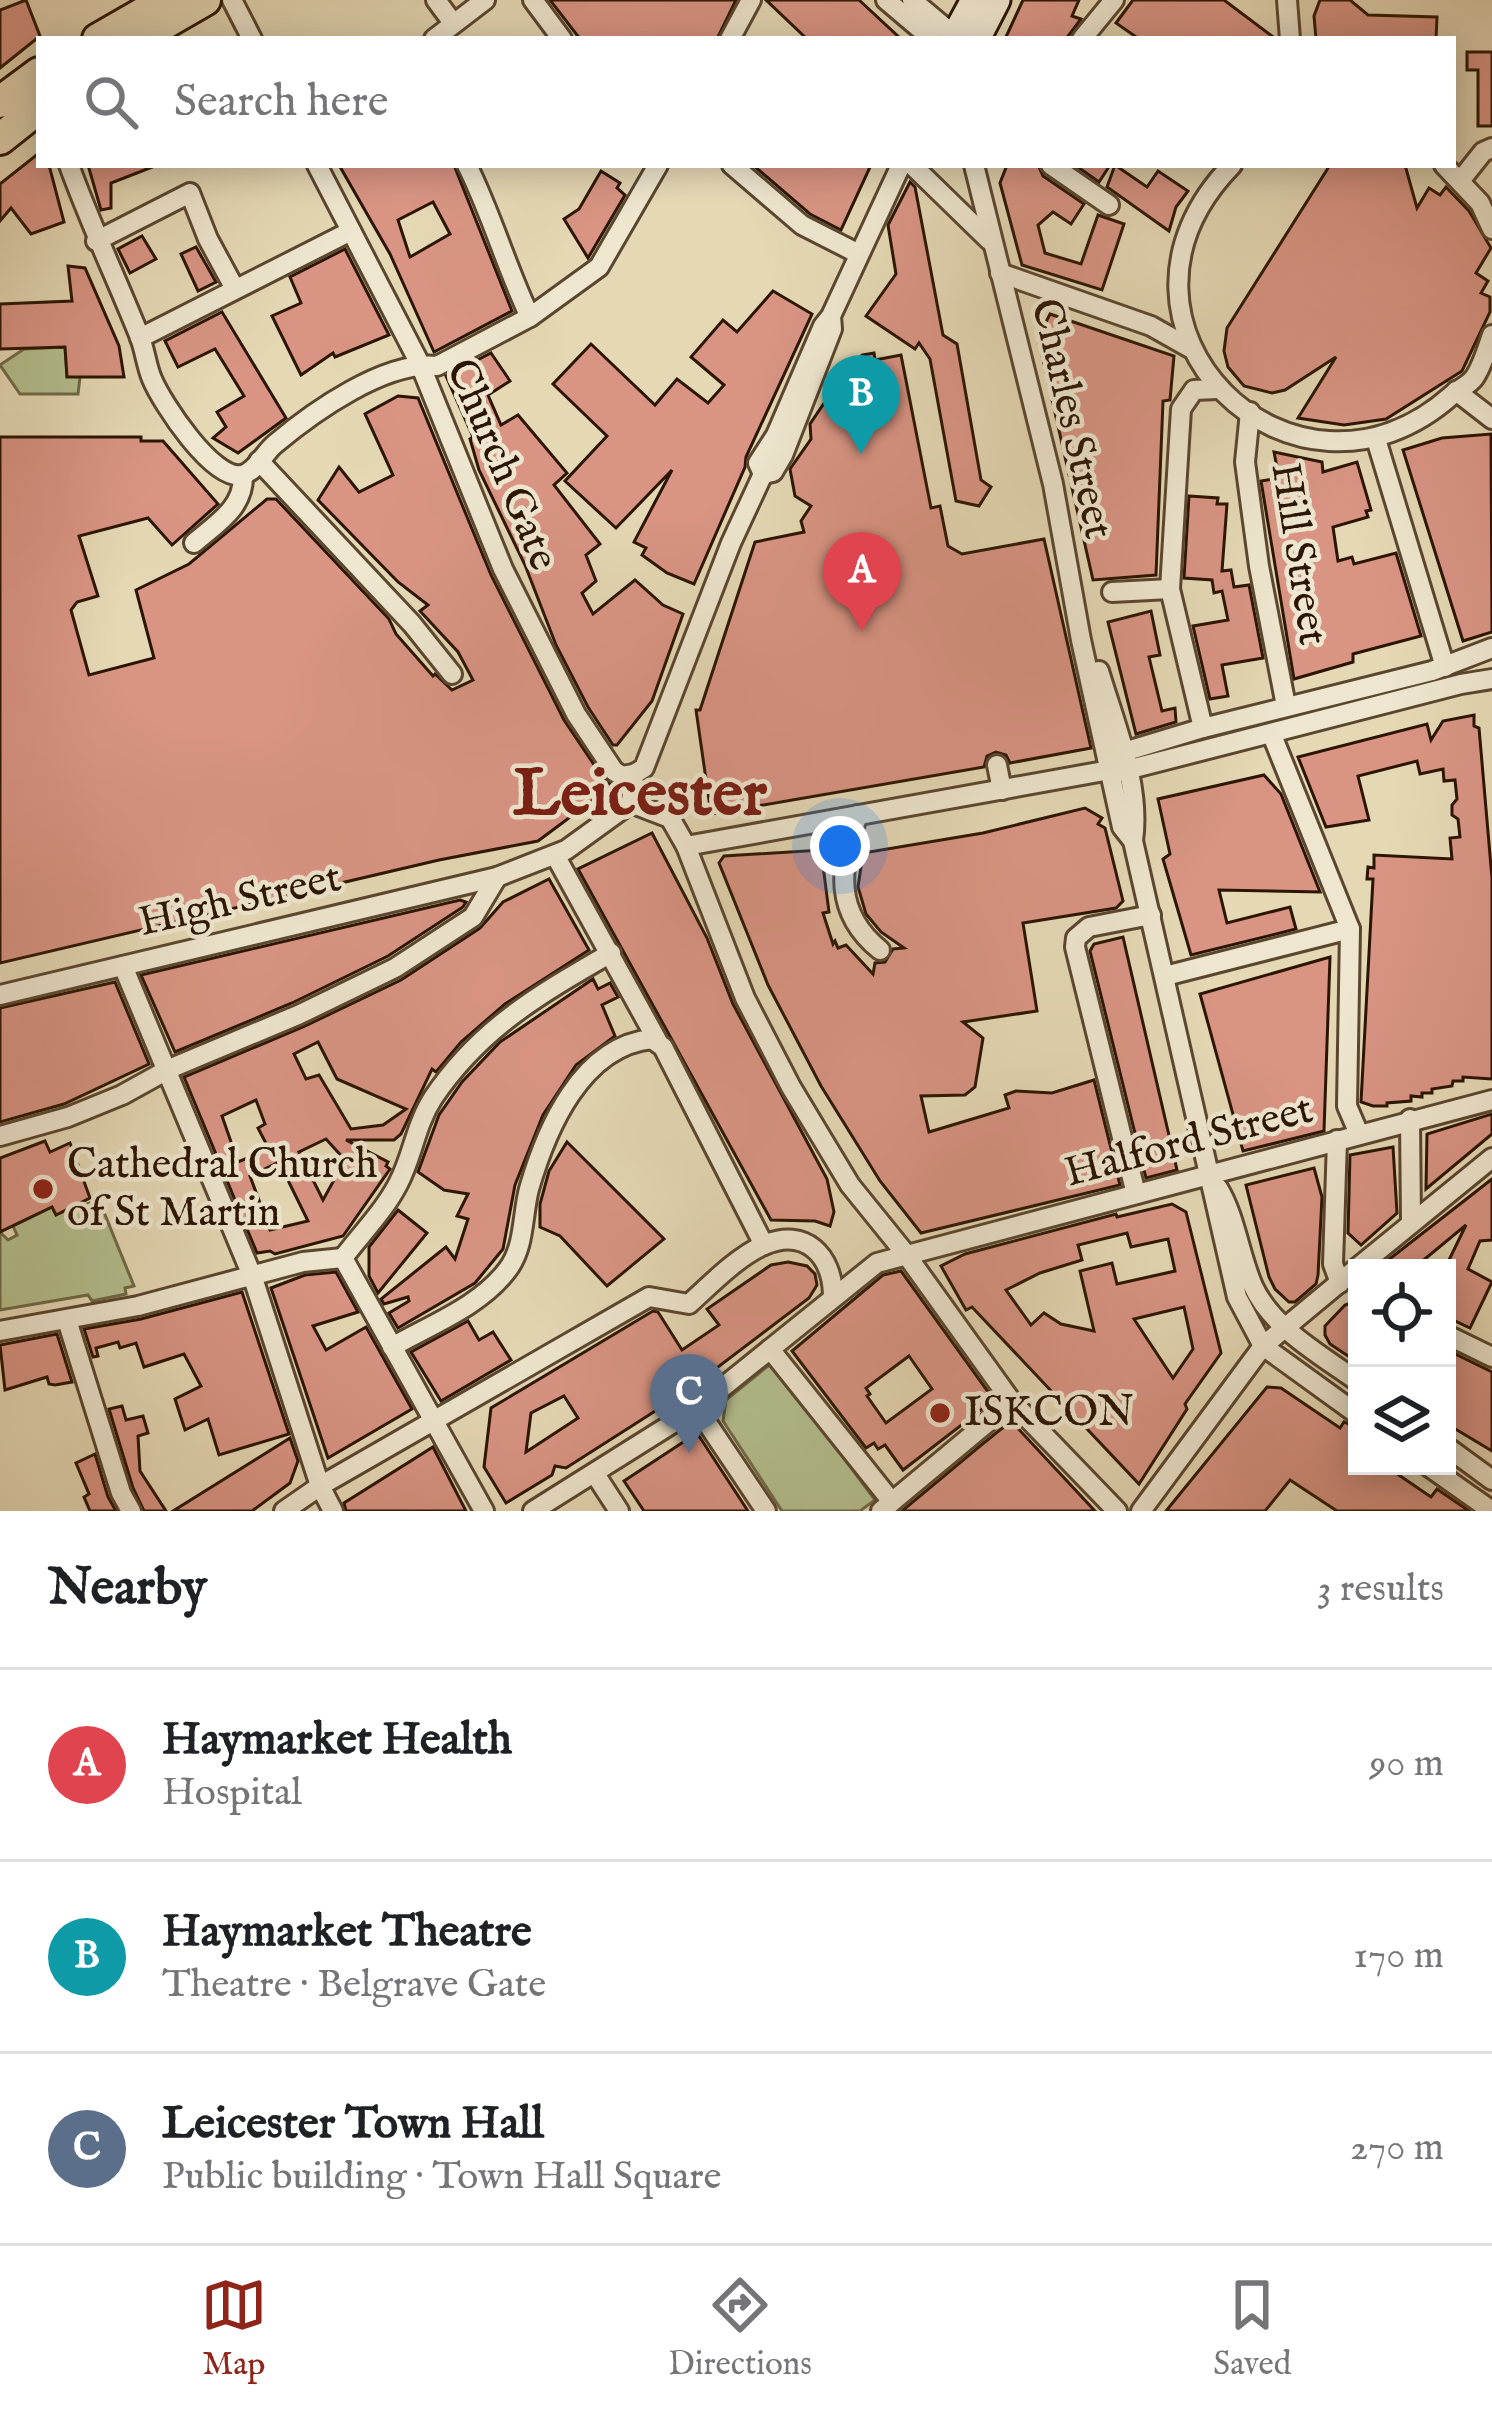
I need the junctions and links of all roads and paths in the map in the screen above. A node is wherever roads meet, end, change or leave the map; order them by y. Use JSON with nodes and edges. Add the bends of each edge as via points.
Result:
{"nodes":[{"id":1,"x":118,"y":0,"type":"edge"},
{"id":2,"x":134,"y":0,"type":"edge"},
{"id":3,"x":166,"y":0,"type":"edge"},
{"id":4,"x":205,"y":0,"type":"edge"},
{"id":5,"x":232,"y":0,"type":"edge"},
{"id":6,"x":436,"y":0,"type":"edge"},
{"id":7,"x":485,"y":0,"type":"edge"},
{"id":8,"x":532,"y":0,"type":"edge"},
{"id":9,"x":751,"y":0,"type":"edge"},
{"id":10,"x":886,"y":0,"type":"edge"},
{"id":11,"x":913,"y":0,"type":"edge"},
{"id":12,"x":975,"y":0,"type":"edge"},
{"id":13,"x":996,"y":0,"type":"edge"},
{"id":14,"x":1114,"y":0,"type":"edge"},
{"id":15,"x":1289,"y":0,"type":"edge"},
{"id":16,"x":453,"y":22,"type":"junction"},
{"id":17,"x":86,"y":36,"type":"edge"},
{"id":18,"x":87,"y":36,"type":"edge"},
{"id":19,"x":103,"y":36,"type":"edge"},
{"id":20,"x":143,"y":36,"type":"edge"},
{"id":21,"x":250,"y":36,"type":"edge"},
{"id":22,"x":437,"y":36,"type":"edge"},
{"id":23,"x":560,"y":36,"type":"edge"},
{"id":24,"x":732,"y":36,"type":"edge"},
{"id":25,"x":950,"y":36,"type":"edge"},
{"id":26,"x":952,"y":36,"type":"edge"},
{"id":27,"x":955,"y":36,"type":"edge"},
{"id":28,"x":956,"y":36,"type":"edge"},
{"id":29,"x":1084,"y":36,"type":"edge"},
{"id":30,"x":1290,"y":36,"type":"edge"},
{"id":31,"x":36,"y":85,"type":"edge"},
{"id":32,"x":3,"y":125,"type":"edge"},
{"id":33,"x":1492,"y":148,"type":"edge"},
{"id":34,"x":70,"y":168,"type":"edge"},
{"id":35,"x":319,"y":168,"type":"edge"},
{"id":36,"x":468,"y":168,"type":"edge"},
{"id":37,"x":656,"y":168,"type":"edge"},
{"id":38,"x":736,"y":168,"type":"edge"},
{"id":39,"x":900,"y":168,"type":"edge"},
{"id":40,"x":915,"y":168,"type":"edge"},
{"id":41,"x":940,"y":168,"type":"edge"},
{"id":42,"x":1055,"y":168,"type":"edge"},
{"id":43,"x":1230,"y":168,"type":"edge"},
{"id":44,"x":1447,"y":168,"type":"edge"},
{"id":45,"x":979,"y":169,"type":"edge"},
{"id":46,"x":1460,"y":182,"type":"junction"},
{"id":47,"x":942,"y":192,"type":"junction"},
{"id":48,"x":1108,"y":205,"type":"dead end"},
{"id":49,"x":1492,"y":229,"type":"edge"},
{"id":50,"x":351,"y":231,"type":"junction"},
{"id":51,"x":96,"y":241,"type":"junction"},
{"id":52,"x":992,"y":244,"type":"junction"},
{"id":53,"x":857,"y":253,"type":"junction"},
{"id":54,"x":1000,"y":273,"type":"junction"},
{"id":55,"x":235,"y":289,"type":"junction"},
{"id":56,"x":522,"y":321,"type":"junction"},
{"id":57,"x":1492,"y":335,"type":"edge"},
{"id":58,"x":140,"y":338,"type":"junction"},
{"id":59,"x":1190,"y":348,"type":"junction"},
{"id":60,"x":421,"y":364,"type":"junction"},
{"id":61,"x":1217,"y":388,"type":"junction"},
{"id":62,"x":1456,"y":391,"type":"junction"},
{"id":63,"x":1250,"y":412,"type":"junction"},
{"id":64,"x":1492,"y":419,"type":"edge"},
{"id":65,"x":1376,"y":439,"type":"junction"},
{"id":66,"x":260,"y":461,"type":"junction"},
{"id":67,"x":243,"y":475,"type":"junction"},
{"id":68,"x":194,"y":543,"type":"dead end"},
{"id":69,"x":1170,"y":589,"type":"junction"},
{"id":70,"x":1112,"y":592,"type":"dead end"},
{"id":71,"x":1492,"y":648,"type":"edge"},
{"id":72,"x":1445,"y":667,"type":"junction"},
{"id":73,"x":452,"y":674,"type":"dead end"},
{"id":74,"x":1491,"y":680,"type":"edge"},
{"id":75,"x":1492,"y":693,"type":"edge"},
{"id":76,"x":1286,"y":706,"type":"junction"},
{"id":77,"x":1203,"y":728,"type":"junction"},
{"id":78,"x":1272,"y":735,"type":"junction"},
{"id":79,"x":997,"y":765,"type":"dead end"},
{"id":80,"x":1116,"y":765,"type":"junction"},
{"id":81,"x":634,"y":774,"type":"junction"},
{"id":82,"x":1002,"y":790,"type":"junction"},
{"id":83,"x":631,"y":803,"type":"junction"},
{"id":84,"x":858,"y":815,"type":"junction"},
{"id":85,"x":550,"y":833,"type":"dead end"},
{"id":86,"x":686,"y":846,"type":"junction"},
{"id":87,"x":561,"y":853,"type":"junction"},
{"id":88,"x":496,"y":877,"type":"junction"},
{"id":89,"x":1150,"y":915,"type":"junction"},
{"id":90,"x":1350,"y":929,"type":"junction"},
{"id":91,"x":880,"y":950,"type":"dead end"},
{"id":92,"x":616,"y":960,"type":"junction"},
{"id":93,"x":123,"y":966,"type":"junction"},
{"id":94,"x":1165,"y":976,"type":"junction"},
{"id":95,"x":0,"y":995,"type":"edge"},
{"id":96,"x":657,"y":1040,"type":"junction"},
{"id":97,"x":169,"y":1070,"type":"junction"},
{"id":98,"x":1492,"y":1100,"type":"edge"},
{"id":99,"x":1410,"y":1119,"type":"junction"},
{"id":100,"x":1359,"y":1134,"type":"junction"},
{"id":101,"x":0,"y":1136,"type":"edge"},
{"id":102,"x":1337,"y":1140,"type":"junction"},
{"id":103,"x":1492,"y":1158,"type":"edge"},
{"id":104,"x":1209,"y":1173,"type":"junction"},
{"id":105,"x":1136,"y":1194,"type":"junction"},
{"id":106,"x":1411,"y":1222,"type":"junction"},
{"id":107,"x":764,"y":1245,"type":"junction"},
{"id":108,"x":905,"y":1253,"type":"junction"},
{"id":109,"x":343,"y":1258,"type":"junction"},
{"id":110,"x":1368,"y":1259,"type":"edge"},
{"id":111,"x":254,"y":1278,"type":"junction"},
{"id":112,"x":1348,"y":1286,"type":"edge"},
{"id":113,"x":1348,"y":1288,"type":"edge"},
{"id":114,"x":833,"y":1295,"type":"junction"},
{"id":115,"x":67,"y":1319,"type":"junction"},
{"id":116,"x":1287,"y":1330,"type":"junction"},
{"id":117,"x":0,"y":1331,"type":"edge"},
{"id":118,"x":1456,"y":1339,"type":"edge"},
{"id":119,"x":1263,"y":1346,"type":"junction"},
{"id":120,"x":392,"y":1347,"type":"junction"},
{"id":121,"x":770,"y":1348,"type":"junction"},
{"id":122,"x":1492,"y":1357,"type":"edge"},
{"id":123,"x":1348,"y":1374,"type":"edge"},
{"id":124,"x":1012,"y":1402,"type":"junction"},
{"id":125,"x":1348,"y":1407,"type":"edge"},
{"id":126,"x":697,"y":1408,"type":"junction"},
{"id":127,"x":434,"y":1420,"type":"junction"},
{"id":128,"x":1456,"y":1454,"type":"edge"},
{"id":129,"x":595,"y":1474,"type":"junction"},
{"id":130,"x":1441,"y":1475,"type":"edge"},
{"id":131,"x":1492,"y":1480,"type":"edge"},
{"id":132,"x":320,"y":1486,"type":"junction"},
{"id":133,"x":887,"y":1506,"type":"edge"},
{"id":134,"x":131,"y":1511,"type":"edge"},
{"id":135,"x":284,"y":1511,"type":"edge"},
{"id":136,"x":333,"y":1511,"type":"edge"},
{"id":137,"x":484,"y":1511,"type":"edge"},
{"id":138,"x":533,"y":1511,"type":"edge"},
{"id":139,"x":619,"y":1511,"type":"edge"},
{"id":140,"x":766,"y":1511,"type":"edge"},
{"id":141,"x":1117,"y":1511,"type":"edge"},
{"id":142,"x":1141,"y":1511,"type":"edge"},
{"id":143,"x":1492,"y":1511,"type":"edge"}],
"edges":[{"from":1,"to":17,"type":"main road"},
{"from":2,"to":18,"type":"main road"},
{"from":3,"to":19,"type":"main road"},
{"from":4,"to":20,"type":"main road"},
{"from":5,"to":21,"type":"street"},
{"from":6,"to":16,"type":"street"},
{"from":7,"to":16,"type":"street"},
{"from":8,"to":23,"type":"street"},
{"from":9,"to":24,"type":"street"},
{"from":10,"to":25,"type":"street"},
{"from":11,"to":26,"type":"street"},
{"from":12,"to":27,"type":"street"},
{"from":13,"to":28,"type":"street"},
{"from":14,"to":29,"type":"street"},
{"from":15,"to":30,"type":"street"},
{"from":16,"to":22,"type":"street"},
{"from":31,"to":32,"type":"main road"},
{"from":33,"to":46,"type":"street"},
{"from":34,"to":51,"type":"street"},
{"from":35,"to":50,"type":"street","name":"Church Gate"},
{"from":36,"to":56,"type":"street","via":[[494,221]]},
{"from":37,"to":56,"type":"street","via":[[599,267]]},
{"from":38,"to":53,"type":"street","via":[[802,225]]},
{"from":39,"to":53,"type":"street"},
{"from":40,"to":47,"type":"street","name":"Charles Street"},
{"from":41,"to":47,"type":"street"},
{"from":42,"to":48,"type":"street"},
{"from":43,"to":59,"type":"street","via":[[1185,239],[1179,291]]},
{"from":44,"to":46,"type":"street"},
{"from":45,"to":52,"type":"street","name":"Charles Street"},
{"from":46,"to":49,"type":"street"},
{"from":47,"to":52,"type":"street","name":"Charles Street"},
{"from":50,"to":55,"type":"street"},
{"from":50,"to":60,"type":"street","name":"Church Gate"},
{"from":51,"to":55,"type":"street","via":[[190,194]]},
{"from":51,"to":58,"type":"street"},
{"from":52,"to":54,"type":"street","name":"Charles Street"},
{"from":53,"to":81,"type":"street","via":[[783,454],[763,474],[644,768]]},
{"from":54,"to":59,"type":"street","via":[[1151,326]]},
{"from":54,"to":80,"type":"street","name":"Charles Street"},
{"from":55,"to":58,"type":"street"},
{"from":56,"to":60,"type":"street","via":[[437,366]]},
{"from":57,"to":62,"type":"street","via":[[1473,380]]},
{"from":58,"to":67,"type":"street","via":[[165,403],[216,466]]},
{"from":59,"to":61,"type":"street"},
{"from":60,"to":66,"type":"street","via":[[332,404]]},
{"from":60,"to":81,"type":"street","name":"Church Gate","via":[[503,569],[576,714],[614,771]]},
{"from":61,"to":63,"type":"street"},
{"from":61,"to":69,"type":"street","via":[[1194,390],[1181,409]]},
{"from":62,"to":64,"type":"street"},
{"from":62,"to":65,"type":"street","via":[[1420,421]]},
{"from":63,"to":65,"type":"street","via":[[1324,440]]},
{"from":63,"to":76,"type":"street","name":"Hill Street","via":[[1245,462]]},
{"from":65,"to":72,"type":"street"},
{"from":66,"to":67,"type":"street"},
{"from":66,"to":73,"type":"street"},
{"from":67,"to":68,"type":"street","via":[[237,504]]},
{"from":69,"to":70,"type":"street"},
{"from":69,"to":77,"type":"street"},
{"from":71,"to":72,"type":"street"},
{"from":72,"to":76,"type":"street"},
{"from":74,"to":75,"type":"street"},
{"from":74,"to":78,"type":"street"},
{"from":76,"to":77,"type":"street"},
{"from":77,"to":80,"type":"street"},
{"from":78,"to":80,"type":"street"},
{"from":78,"to":90,"type":"street"},
{"from":79,"to":82,"type":"street"},
{"from":80,"to":82,"type":"street"},
{"from":80,"to":89,"type":"street","name":"Charles Street","via":[[1122,827]]},
{"from":81,"to":83,"type":"street"},
{"from":82,"to":84,"type":"street"},
{"from":83,"to":86,"type":"street","via":[[670,818]]},
{"from":83,"to":87,"type":"street","name":"High Street"},
{"from":84,"to":86,"type":"street"},
{"from":84,"to":91,"type":"street","via":[[844,882],[849,918]]},
{"from":85,"to":87,"type":"street"},
{"from":86,"to":108,"type":"street","via":[[745,998],[791,1088],[850,1185]]},
{"from":87,"to":88,"type":"street","name":"High Street"},
{"from":87,"to":92,"type":"street"},
{"from":88,"to":93,"type":"street","name":"High Street"},
{"from":88,"to":97,"type":"street","via":[[472,917],[395,968],[335,1002]]},
{"from":89,"to":94,"type":"street","name":"Charles Street"},
{"from":89,"to":105,"type":"street","via":[[1089,927],[1075,947]]},
{"from":90,"to":94,"type":"street"},
{"from":90,"to":100,"type":"street","via":[[1347,1106]]},
{"from":92,"to":96,"type":"street"},
{"from":92,"to":109,"type":"street","via":[[502,1020],[427,1096],[399,1183]]},
{"from":93,"to":95,"type":"street","name":"High Street"},
{"from":93,"to":97,"type":"street"},
{"from":94,"to":104,"type":"street","name":"Charles Street"},
{"from":96,"to":107,"type":"street"},
{"from":96,"to":120,"type":"street","via":[[610,1055],[573,1088],[529,1190],[508,1269],[476,1300]]},
{"from":97,"to":101,"type":"street","via":[[88,1109]]},
{"from":97,"to":111,"type":"street"},
{"from":98,"to":99,"type":"street","name":"Halford Street"},
{"from":99,"to":100,"type":"street","name":"Halford Street"},
{"from":99,"to":106,"type":"street"},
{"from":100,"to":102,"type":"street","name":"Halford Street"},
{"from":102,"to":104,"type":"street","name":"Halford Street"},
{"from":102,"to":112,"type":"street","via":[[1333,1264]]},
{"from":103,"to":106,"type":"street"},
{"from":104,"to":105,"type":"street","name":"Halford Street"},
{"from":104,"to":116,"type":"street","name":"Charles Street","via":[[1254,1290]]},
{"from":104,"to":119,"type":"street","name":"Charles Street","via":[[1237,1297]]},
{"from":105,"to":108,"type":"street","name":"Halford Street"},
{"from":106,"to":110,"type":"street"},
{"from":107,"to":114,"type":"street","via":[[818,1250],[830,1264]]},
{"from":107,"to":127,"type":"street","via":[[689,1304],[649,1297]]},
{"from":108,"to":114,"type":"street","name":"Halford Street"},
{"from":108,"to":124,"type":"street"},
{"from":109,"to":111,"type":"street"},
{"from":109,"to":120,"type":"street"},
{"from":111,"to":115,"type":"street"},
{"from":111,"to":132,"type":"street"},
{"from":113,"to":116,"type":"street"},
{"from":114,"to":121,"type":"street","name":"Halford Street"},
{"from":115,"to":117,"type":"street"},
{"from":115,"to":134,"type":"street"},
{"from":116,"to":119,"type":"street"},
{"from":116,"to":123,"type":"street","name":"Charles Street"},
{"from":118,"to":122,"type":"street"},
{"from":119,"to":125,"type":"street","name":"Charles Street"},
{"from":119,"to":142,"type":"street"},
{"from":120,"to":127,"type":"street"},
{"from":121,"to":126,"type":"street","name":"Halford Street"},
{"from":121,"to":133,"type":"street"},
{"from":124,"to":133,"type":"street"},
{"from":124,"to":141,"type":"street"},
{"from":126,"to":129,"type":"street","name":"Halford Street"},
{"from":126,"to":140,"type":"street"},
{"from":127,"to":132,"type":"street"},
{"from":127,"to":137,"type":"street"},
{"from":128,"to":131,"type":"street"},
{"from":129,"to":138,"type":"street","name":"Halford Street"},
{"from":129,"to":139,"type":"street"},
{"from":130,"to":143,"type":"street"},
{"from":132,"to":135,"type":"street"},
{"from":132,"to":136,"type":"street"}]}
